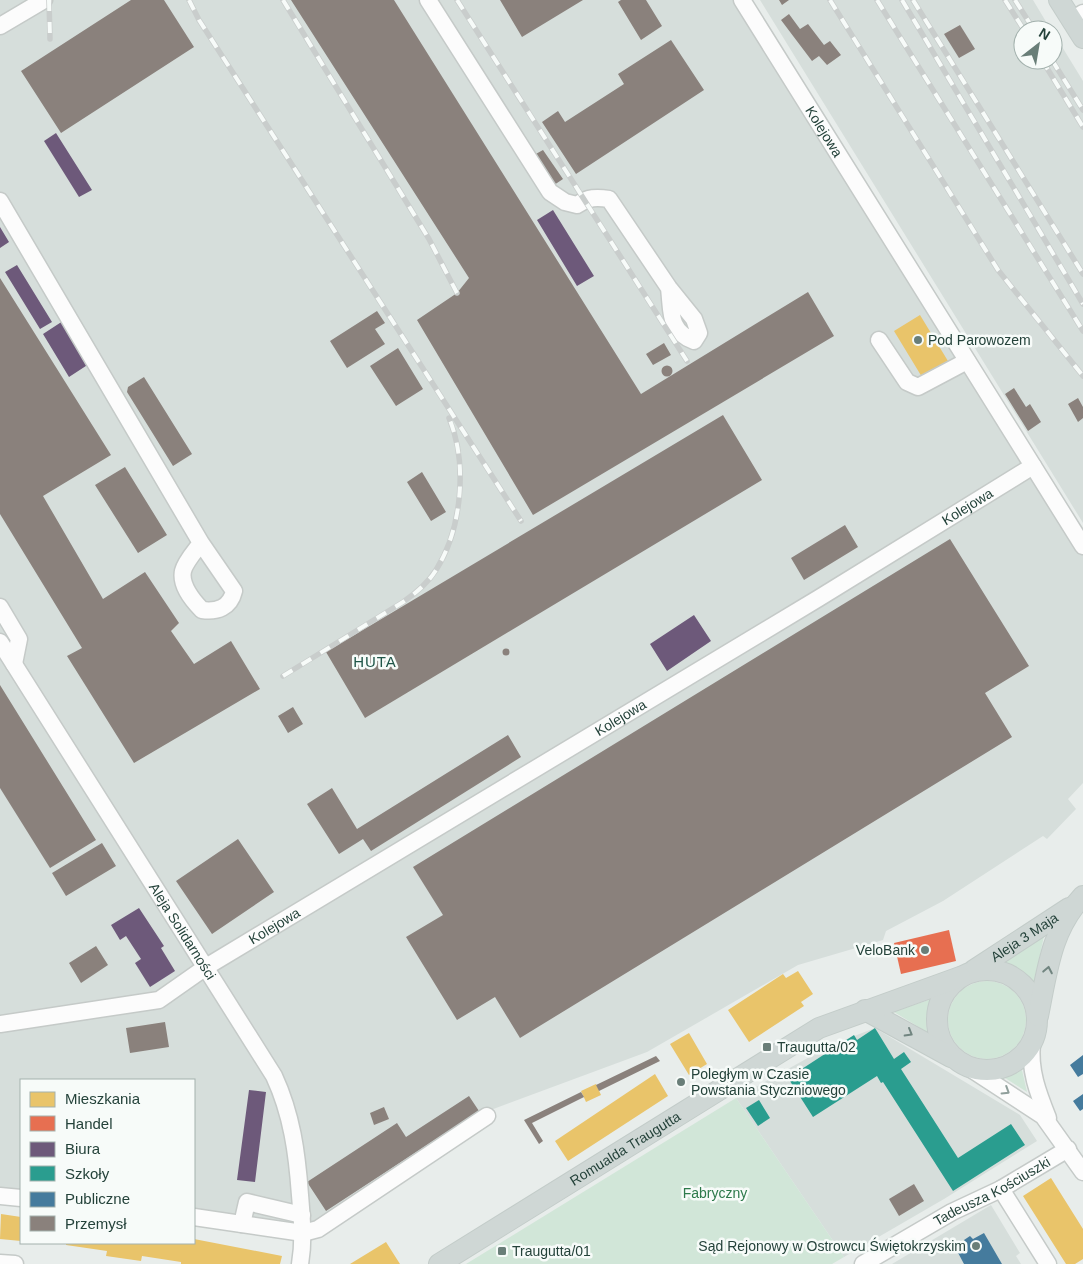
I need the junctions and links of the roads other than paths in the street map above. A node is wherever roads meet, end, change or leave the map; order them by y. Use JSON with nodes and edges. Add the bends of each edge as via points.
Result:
{"nodes":[{"id":1,"x":44,"y":0,"type":"edge"},
{"id":2,"x":428,"y":0,"type":"edge"},
{"id":3,"x":742,"y":0,"type":"edge"},
{"id":4,"x":1060,"y":0,"type":"edge"},
{"id":5,"x":1078,"y":17,"type":"edge"},
{"id":6,"x":0,"y":26,"type":"edge"},
{"id":7,"x":1083,"y":38,"type":"edge"},
{"id":8,"x":0,"y":202,"type":"edge"},
{"id":9,"x":669,"y":288,"type":"dead end"},
{"id":10,"x":879,"y":340,"type":"dead end"},
{"id":11,"x":967,"y":361,"type":"junction"},
{"id":12,"x":1034,"y":466,"type":"junction"},
{"id":13,"x":201,"y":543,"type":"dead end"},
{"id":14,"x":1083,"y":546,"type":"edge"},
{"id":15,"x":0,"y":607,"type":"edge"},
{"id":16,"x":0,"y":642,"type":"edge"},
{"id":17,"x":14,"y":664,"type":"junction"},
{"id":18,"x":1079,"y":900,"type":"edge"},
{"id":19,"x":206,"y":967,"type":"junction"},
{"id":20,"x":967,"y":974,"type":"junction"},
{"id":21,"x":866,"y":1010,"type":"junction"},
{"id":22,"x":1038,"y":1018,"type":"junction"},
{"id":23,"x":0,"y":1024,"type":"edge"},
{"id":24,"x":1032,"y":1043,"type":"junction"},
{"id":25,"x":961,"y":1063,"type":"junction"},
{"id":26,"x":488,"y":1116,"type":"dead end"},
{"id":27,"x":1048,"y":1120,"type":"junction"},
{"id":28,"x":1068,"y":1149,"type":"junction"},
{"id":29,"x":1083,"y":1172,"type":"edge"},
{"id":30,"x":1001,"y":1189,"type":"junction"},
{"id":31,"x":0,"y":1196,"type":"edge"},
{"id":32,"x":20,"y":1198,"type":"edge"},
{"id":33,"x":302,"y":1215,"type":"junction"},
{"id":34,"x":195,"y":1217,"type":"edge"},
{"id":35,"x":242,"y":1224,"type":"junction"},
{"id":36,"x":303,"y":1238,"type":"junction"},
{"id":37,"x":0,"y":1263,"type":"edge"},
{"id":38,"x":15,"y":1264,"type":"edge"},
{"id":39,"x":300,"y":1264,"type":"edge"},
{"id":40,"x":311,"y":1264,"type":"edge"},
{"id":41,"x":439,"y":1264,"type":"edge"},
{"id":42,"x":863,"y":1264,"type":"edge"},
{"id":43,"x":1048,"y":1264,"type":"edge"}],
"edges":[{"from":1,"to":6,"type":"street"},
{"from":2,"to":9,"type":"street","via":[[550,192],[565,202],[577,204],[596,197],[609,199]]},
{"from":3,"to":11,"type":"street","name":"Kolejowa"},
{"from":4,"to":5,"type":"main road"},
{"from":5,"to":7,"type":"main road"},
{"from":8,"to":13,"type":"street"},
{"from":10,"to":11,"type":"street","via":[[907,382],[918,387]]},
{"from":11,"to":12,"type":"street","name":"Kolejowa"},
{"from":12,"to":14,"type":"street","name":"Kolejowa"},
{"from":12,"to":19,"type":"street","name":"Kolejowa"},
{"from":15,"to":17,"type":"street","via":[[19,639]]},
{"from":16,"to":17,"type":"street","name":"Aleja Solidarności"},
{"from":17,"to":19,"type":"street","name":"Aleja Solidarności"},
{"from":18,"to":20,"type":"main road","name":"Aleja 3 Maja"},
{"from":22,"to":18,"type":"main road","name":"Aleja 3 Maja","one_way":true,"via":[[1055,938],[1062,922]]},
{"from":19,"to":23,"type":"street","name":"Kolejowa","via":[[160,1000]]},
{"from":19,"to":33,"type":"street","name":"Aleja Solidarności","via":[[284,1097],[296,1142]]},
{"from":20,"to":21,"type":"main road","name":"Romualda Traugutta"},
{"from":20,"to":22,"type":"main road","via":[[998,971],[1017,979],[1032,996]]},
{"from":20,"to":25,"type":"main road","via":[[949,988],[941,1000],[937,1023],[943,1044]]},
{"from":21,"to":25,"type":"main road","one_way":true},
{"from":21,"to":41,"type":"main road","name":"Romualda Traugutta","via":[[836,1020],[806,1036]]},
{"from":22,"to":24,"type":"main road"},
{"from":24,"to":25,"type":"main road","via":[[1021,1058],[1001,1068],[979,1070]]},
{"from":24,"to":27,"type":"street","via":[[1034,1078]]},
{"from":25,"to":27,"type":"street","one_way":true},
{"from":26,"to":36,"type":"street"},
{"from":27,"to":28,"type":"street"},
{"from":28,"to":29,"type":"street"},
{"from":28,"to":30,"type":"street","name":"Tadeusza Kościuszki"},
{"from":30,"to":42,"type":"street","name":"Tadeusza Kościuszki","via":[[952,1212]]},
{"from":30,"to":43,"type":"street"},
{"from":31,"to":32,"type":"street"},
{"from":33,"to":35,"type":"street","via":[[247,1202]]},
{"from":33,"to":36,"type":"street","name":"Aleja Solidarności"},
{"from":34,"to":35,"type":"street"},
{"from":35,"to":36,"type":"street"},
{"from":36,"to":39,"type":"street","name":"Aleja Solidarności"},
{"from":36,"to":40,"type":"street","name":"Aleja Solidarności"},
{"from":37,"to":38,"type":"street"}]}
